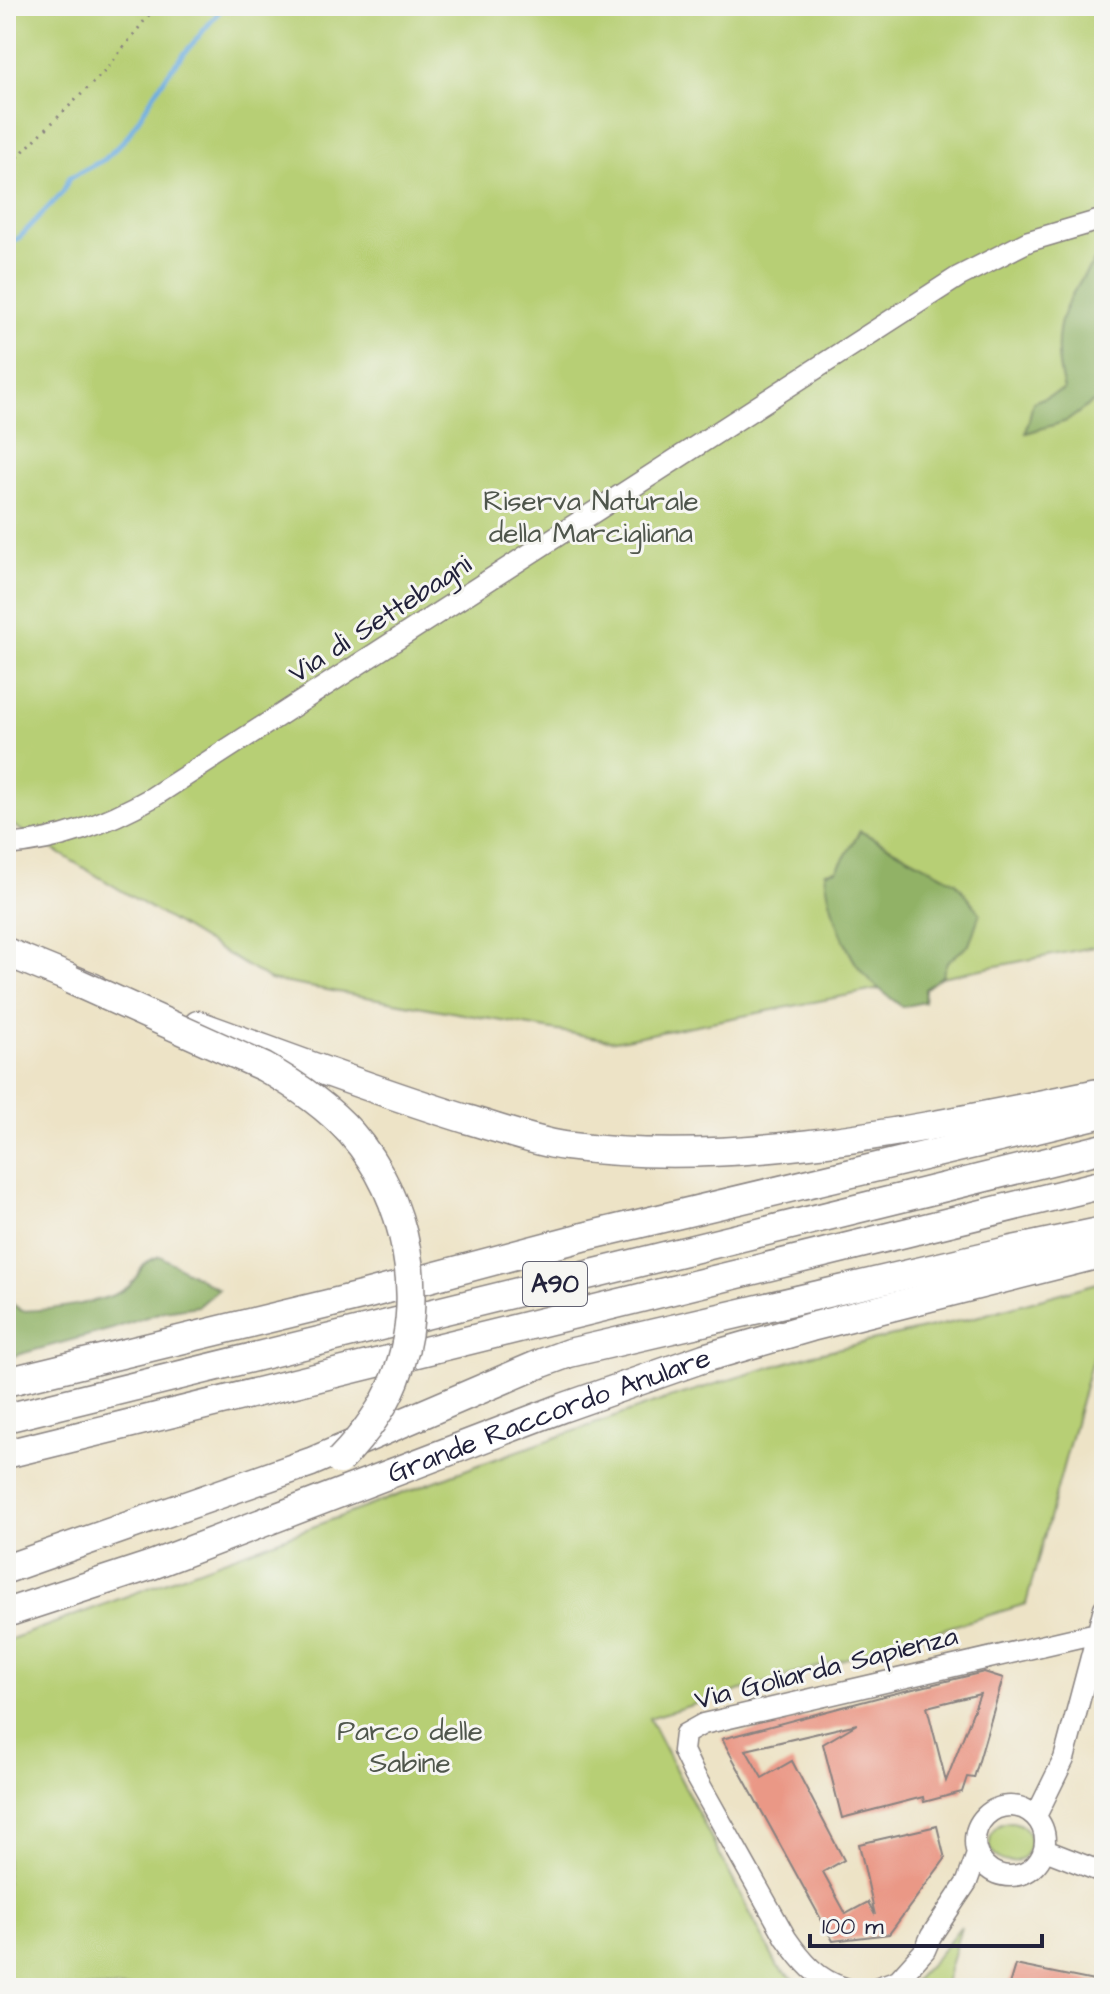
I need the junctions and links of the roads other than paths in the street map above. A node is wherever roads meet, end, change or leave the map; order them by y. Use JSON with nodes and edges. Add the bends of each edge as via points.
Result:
{"nodes":[{"id":1,"x":1104,"y":219,"type":"edge"},
{"id":2,"x":6,"y":845,"type":"edge"},
{"id":3,"x":6,"y":952,"type":"edge"},
{"id":4,"x":71,"y":980,"type":"junction"},
{"id":5,"x":1104,"y":1092,"type":"edge"},
{"id":6,"x":1104,"y":1113,"type":"edge"},
{"id":7,"x":1104,"y":1148,"type":"edge"},
{"id":8,"x":1104,"y":1184,"type":"edge"},
{"id":9,"x":1104,"y":1231,"type":"edge"},
{"id":10,"x":1104,"y":1253,"type":"edge"},
{"id":11,"x":6,"y":1382,"type":"edge"},
{"id":12,"x":6,"y":1418,"type":"edge"},
{"id":13,"x":6,"y":1454,"type":"edge"},
{"id":14,"x":193,"y":1549,"type":"junction"},
{"id":15,"x":6,"y":1569,"type":"edge"},
{"id":16,"x":1104,"y":1608,"type":"edge"},
{"id":17,"x":6,"y":1613,"type":"edge"},
{"id":18,"x":1097,"y":1633,"type":"junction"},
{"id":19,"x":1036,"y":1816,"type":"junction"},
{"id":20,"x":1045,"y":1850,"type":"junction"},
{"id":21,"x":977,"y":1854,"type":"junction"},
{"id":22,"x":1104,"y":1873,"type":"edge"},
{"id":23,"x":845,"y":1988,"type":"edge"},
{"id":24,"x":876,"y":1988,"type":"edge"}],
"edges":[{"from":1,"to":2,"type":"street","name":"Via di Settebagni","via":[[1029,241],[958,277],[143,803],[76,833]]},
{"from":3,"to":4,"type":"highway"},
{"from":4,"to":5,"type":"highway","bridge":true,"via":[[431,1108],[561,1145],[624,1152],[840,1139]]},
{"from":4,"to":14,"type":"highway","bridge":true,"via":[[264,1067],[318,1102],[351,1133],[377,1169],[404,1242],[408,1330],[395,1379],[368,1428],[316,1481]]},
{"from":6,"to":11,"type":"highway"},
{"from":7,"to":12,"type":"highway","number":"A90"},
{"from":8,"to":13,"type":"highway","number":"A90"},
{"from":9,"to":15,"type":"highway","via":[[569,1353],[311,1462]]},
{"from":10,"to":14,"type":"highway","name":"Grande Raccordo Anulare","via":[[743,1346],[562,1408]]},
{"from":14,"to":17,"type":"highway","name":"Grande Raccordo Anulare"},
{"from":16,"to":18,"type":"street"},
{"from":18,"to":19,"type":"street","via":[[1064,1759]]},
{"from":18,"to":23,"type":"street","name":"Via Goliarda Sapienza","via":[[703,1724],[685,1734],[683,1751],[694,1774],[786,1938],[817,1975]]},
{"from":19,"to":20,"type":"street","via":[[1043,1826]]},
{"from":19,"to":21,"type":"street","via":[[1015,1805],[991,1811],[976,1830]]},
{"from":20,"to":21,"type":"street","via":[[1032,1868],[1012,1876],[991,1871]]},
{"from":20,"to":22,"type":"street"},
{"from":21,"to":24,"type":"street","via":[[967,1882],[925,1950],[898,1980]]}]}
